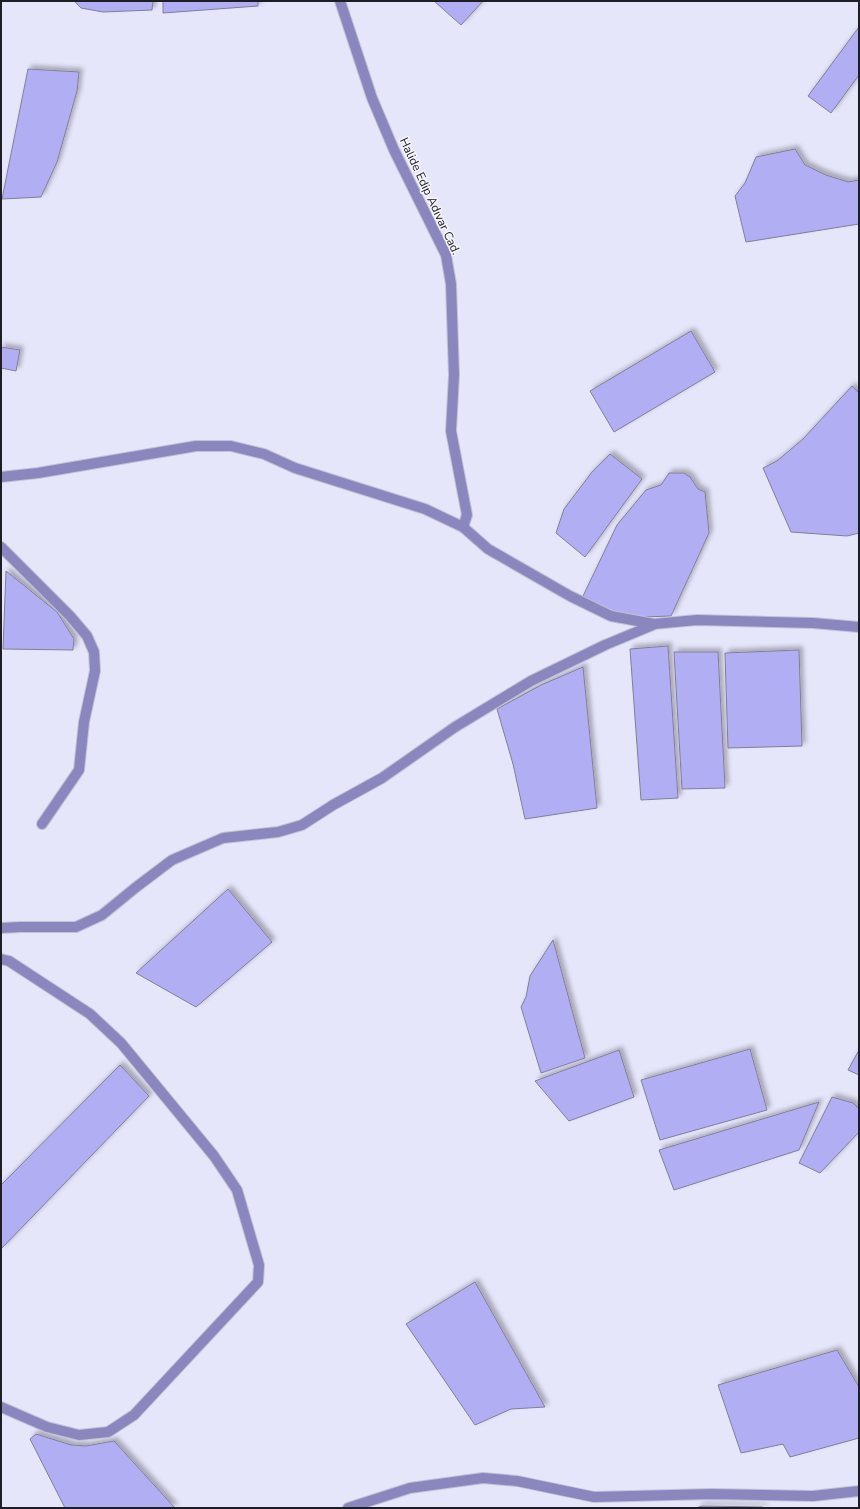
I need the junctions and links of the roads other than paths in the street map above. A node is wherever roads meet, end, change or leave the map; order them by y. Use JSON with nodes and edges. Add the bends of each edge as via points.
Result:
{"nodes":[{"id":1,"x":340,"y":1,"type":"edge"},
{"id":2,"x":1,"y":477,"type":"edge"},
{"id":3,"x":463,"y":528,"type":"junction"},
{"id":4,"x":1,"y":547,"type":"edge"},
{"id":5,"x":654,"y":624,"type":"junction"},
{"id":6,"x":859,"y":627,"type":"edge"},
{"id":7,"x":42,"y":824,"type":"dead end"},
{"id":8,"x":1,"y":928,"type":"edge"},
{"id":9,"x":1,"y":959,"type":"edge"},
{"id":10,"x":1,"y":1407,"type":"edge"},
{"id":11,"x":859,"y":1490,"type":"edge"},
{"id":12,"x":348,"y":1508,"type":"edge"}],
"edges":[{"from":1,"to":3,"type":"street","name":"Halide Edip Adıvar Cad.","via":[[372,98],[394,150],[446,255],[451,284],[454,375],[451,431],[467,515]]},
{"from":2,"to":3,"type":"street","via":[[46,472],[196,446],[231,446],[264,454],[295,468],[425,509]]},
{"from":3,"to":5,"type":"street","via":[[488,549],[570,596],[611,616]]},
{"from":4,"to":7,"type":"street","via":[[70,616],[87,636],[94,652],[95,671],[84,722],[79,770]]},
{"from":5,"to":6,"type":"street","via":[[697,620],[813,623]]},
{"from":5,"to":8,"type":"street","via":[[532,681],[455,727],[382,778],[302,825],[278,832],[223,838],[172,860],[102,915],[76,927]]},
{"from":9,"to":10,"type":"street","via":[[9,961],[90,1014],[121,1043],[214,1156],[237,1190],[259,1265],[258,1282],[134,1415],[108,1432],[79,1435],[47,1428]]},
{"from":11,"to":12,"type":"street","via":[[813,1496],[711,1494],[594,1497],[517,1481],[483,1478],[410,1488]]}]}
